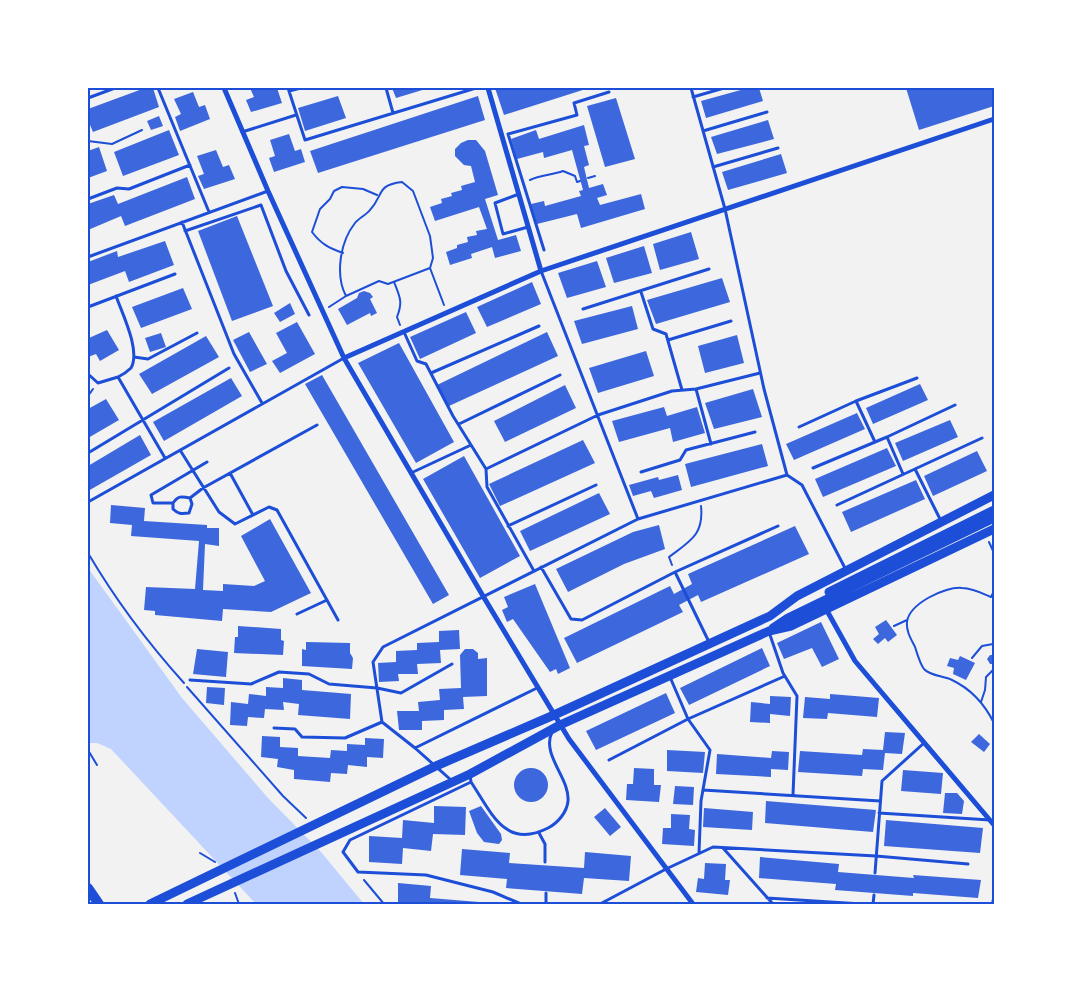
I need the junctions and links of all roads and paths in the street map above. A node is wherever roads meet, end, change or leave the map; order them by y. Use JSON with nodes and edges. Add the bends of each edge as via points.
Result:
{"nodes":[{"id":1,"x":115,"y":88,"type":"edge"},
{"id":2,"x":158,"y":88,"type":"edge"},
{"id":3,"x":224,"y":88,"type":"edge"},
{"id":4,"x":302,"y":88,"type":"edge"},
{"id":5,"x":386,"y":88,"type":"edge"},
{"id":6,"x":476,"y":88,"type":"edge"},
{"id":7,"x":488,"y":88,"type":"edge"},
{"id":8,"x":691,"y":88,"type":"edge"},
{"id":9,"x":724,"y":88,"type":"edge"},
{"id":10,"x":288,"y":89,"type":"edge"},
{"id":11,"x":609,"y":92,"type":"dead end"},
{"id":12,"x":693,"y":97,"type":"junction"},
{"id":13,"x":88,"y":98,"type":"edge"},
{"id":14,"x":768,"y":112,"type":"dead end"},
{"id":15,"x":393,"y":113,"type":"junction"},
{"id":16,"x":296,"y":114,"type":"junction"},
{"id":17,"x":994,"y":119,"type":"edge"},
{"id":18,"x":142,"y":130,"type":"dead end"},
{"id":19,"x":703,"y":131,"type":"junction"},
{"id":20,"x":242,"y":133,"type":"junction"},
{"id":21,"x":88,"y":141,"type":"edge"},
{"id":22,"x":778,"y":148,"type":"dead end"},
{"id":23,"x":190,"y":165,"type":"junction"},
{"id":24,"x":713,"y":167,"type":"junction"},
{"id":25,"x":595,"y":176,"type":"dead end"},
{"id":26,"x":588,"y":178,"type":"dead end"},
{"id":27,"x":580,"y":181,"type":"dead end"},
{"id":28,"x":523,"y":183,"type":"junction"},
{"id":29,"x":516,"y":185,"type":"junction"},
{"id":30,"x":268,"y":191,"type":"junction"},
{"id":31,"x":519,"y":194,"type":"junction"},
{"id":32,"x":378,"y":196,"type":"junction"},
{"id":33,"x":88,"y":199,"type":"edge"},
{"id":34,"x":725,"y":208,"type":"junction"},
{"id":35,"x":208,"y":212,"type":"junction"},
{"id":36,"x":182,"y":222,"type":"junction"},
{"id":37,"x":528,"y":227,"type":"junction"},
{"id":38,"x":185,"y":231,"type":"junction"},
{"id":39,"x":544,"y":250,"type":"dead end"},
{"id":40,"x":343,"y":253,"type":"junction"},
{"id":41,"x":88,"y":256,"type":"edge"},
{"id":42,"x":430,"y":268,"type":"junction"},
{"id":43,"x":709,"y":269,"type":"dead end"},
{"id":44,"x":541,"y":271,"type":"junction"},
{"id":45,"x":175,"y":274,"type":"dead end"},
{"id":46,"x":394,"y":281,"type":"junction"},
{"id":47,"x":642,"y":292,"type":"junction"},
{"id":48,"x":116,"y":296,"type":"junction"},
{"id":49,"x":346,"y":296,"type":"junction"},
{"id":50,"x":88,"y":306,"type":"edge"},
{"id":51,"x":583,"y":309,"type":"dead end"},
{"id":52,"x":322,"y":311,"type":"junction"},
{"id":53,"x":447,"y":312,"type":"junction"},
{"id":54,"x":309,"y":315,"type":"dead end"},
{"id":55,"x":731,"y":321,"type":"dead end"},
{"id":56,"x":539,"y":326,"type":"dead end"},
{"id":57,"x":403,"y":332,"type":"junction"},
{"id":58,"x":197,"y":333,"type":"dead end"},
{"id":59,"x":668,"y":340,"type":"junction"},
{"id":60,"x":134,"y":357,"type":"junction"},
{"id":61,"x":344,"y":358,"type":"junction"},
{"id":62,"x":229,"y":368,"type":"dead end"},
{"id":63,"x":431,"y":373,"type":"junction"},
{"id":64,"x":760,"y":373,"type":"junction"},
{"id":65,"x":88,"y":374,"type":"edge"},
{"id":66,"x":560,"y":375,"type":"dead end"},
{"id":67,"x":118,"y":377,"type":"junction"},
{"id":68,"x":917,"y":378,"type":"dead end"},
{"id":69,"x":98,"y":383,"type":"junction"},
{"id":70,"x":696,"y":389,"type":"junction"},
{"id":71,"x":682,"y":390,"type":"junction"},
{"id":72,"x":88,"y":396,"type":"edge"},
{"id":73,"x":856,"y":401,"type":"junction"},
{"id":74,"x":262,"y":403,"type":"junction"},
{"id":75,"x":956,"y":405,"type":"dead end"},
{"id":76,"x":598,"y":415,"type":"junction"},
{"id":77,"x":142,"y":420,"type":"junction"},
{"id":78,"x":458,"y":424,"type":"junction"},
{"id":79,"x":317,"y":425,"type":"dead end"},
{"id":80,"x":799,"y":427,"type":"dead end"},
{"id":81,"x":756,"y":432,"type":"dead end"},
{"id":82,"x":887,"y":437,"type":"junction"},
{"id":83,"x":982,"y":438,"type":"dead end"},
{"id":84,"x":875,"y":442,"type":"junction"},
{"id":85,"x":711,"y":444,"type":"junction"},
{"id":86,"x":471,"y":445,"type":"junction"},
{"id":87,"x":180,"y":450,"type":"junction"},
{"id":88,"x":88,"y":453,"type":"edge"},
{"id":89,"x":165,"y":458,"type":"junction"},
{"id":90,"x":207,"y":462,"type":"dead end"},
{"id":91,"x":813,"y":468,"type":"dead end"},
{"id":92,"x":486,"y":469,"type":"junction"},
{"id":93,"x":915,"y":469,"type":"junction"},
{"id":94,"x":193,"y":470,"type":"junction"},
{"id":95,"x":641,"y":472,"type":"dead end"},
{"id":96,"x":230,"y":473,"type":"junction"},
{"id":97,"x":411,"y":473,"type":"junction"},
{"id":98,"x":903,"y":474,"type":"junction"},
{"id":99,"x":787,"y":475,"type":"junction"},
{"id":100,"x":596,"y":485,"type":"dead end"},
{"id":101,"x":204,"y":488,"type":"junction"},
{"id":102,"x":994,"y":494,"type":"edge"},
{"id":103,"x":190,"y":498,"type":"junction"},
{"id":104,"x":700,"y":501,"type":"junction"},
{"id":105,"x":88,"y":502,"type":"edge"},
{"id":106,"x":173,"y":503,"type":"junction"},
{"id":107,"x":837,"y":504,"type":"dead end"},
{"id":108,"x":994,"y":510,"type":"edge"},
{"id":109,"x":254,"y":514,"type":"junction"},
{"id":110,"x":994,"y":518,"type":"edge"},
{"id":111,"x":638,"y":519,"type":"junction"},
{"id":112,"x":941,"y":521,"type":"junction"},
{"id":113,"x":508,"y":526,"type":"junction"},
{"id":114,"x":778,"y":526,"type":"dead end"},
{"id":115,"x":994,"y":529,"type":"edge"},
{"id":116,"x":88,"y":553,"type":"edge"},
{"id":117,"x":540,"y":567,"type":"junction"},
{"id":118,"x":534,"y":571,"type":"junction"},
{"id":119,"x":846,"y":571,"type":"junction"},
{"id":120,"x":675,"y":572,"type":"junction"},
{"id":121,"x":994,"y":591,"type":"edge"},
{"id":122,"x":483,"y":596,"type":"junction"},
{"id":123,"x":327,"y":600,"type":"junction"},
{"id":124,"x":826,"y":609,"type":"junction"},
{"id":125,"x":297,"y":614,"type":"dead end"},
{"id":126,"x":770,"y":616,"type":"junction"},
{"id":127,"x":338,"y":620,"type":"dead end"},
{"id":128,"x":907,"y":620,"type":"junction"},
{"id":129,"x":894,"y":626,"type":"dead end"},
{"id":130,"x":769,"y":631,"type":"junction"},
{"id":131,"x":710,"y":643,"type":"junction"},
{"id":132,"x":994,"y":646,"type":"edge"},
{"id":133,"x":972,"y":658,"type":"dead end"},
{"id":134,"x":452,"y":664,"type":"dead end"},
{"id":135,"x":994,"y":669,"type":"edge"},
{"id":136,"x":670,"y":676,"type":"junction"},
{"id":137,"x":785,"y":676,"type":"junction"},
{"id":138,"x":190,"y":680,"type":"dead end"},
{"id":139,"x":377,"y":688,"type":"junction"},
{"id":140,"x":537,"y":688,"type":"junction"},
{"id":141,"x":981,"y":702,"type":"junction"},
{"id":142,"x":554,"y":715,"type":"junction"},
{"id":143,"x":688,"y":719,"type":"junction"},
{"id":144,"x":382,"y":722,"type":"junction"},
{"id":145,"x":994,"y":723,"type":"edge"},
{"id":146,"x":560,"y":725,"type":"junction"},
{"id":147,"x":274,"y":728,"type":"dead end"},
{"id":148,"x":925,"y":742,"type":"junction"},
{"id":149,"x":415,"y":748,"type":"junction"},
{"id":150,"x":88,"y":751,"type":"edge"},
{"id":151,"x":609,"y":760,"type":"dead end"},
{"id":152,"x":97,"y":765,"type":"dead end"},
{"id":153,"x":436,"y":766,"type":"junction"},
{"id":154,"x":471,"y":778,"type":"junction"},
{"id":155,"x":452,"y":782,"type":"junction"},
{"id":156,"x":703,"y":790,"type":"junction"},
{"id":157,"x":793,"y":795,"type":"junction"},
{"id":158,"x":880,"y":801,"type":"junction"},
{"id":159,"x":879,"y":813,"type":"junction"},
{"id":160,"x":990,"y":820,"type":"junction"},
{"id":161,"x":310,"y":821,"type":"dead end"},
{"id":162,"x":994,"y":825,"type":"edge"},
{"id":163,"x":539,"y":832,"type":"junction"},
{"id":164,"x":723,"y":847,"type":"junction"},
{"id":165,"x":699,"y":852,"type":"junction"},
{"id":166,"x":876,"y":856,"type":"junction"},
{"id":167,"x":545,"y":862,"type":"dead end"},
{"id":168,"x":968,"y":864,"type":"dead end"},
{"id":169,"x":666,"y":870,"type":"junction"},
{"id":170,"x":358,"y":872,"type":"junction"},
{"id":171,"x":875,"y":873,"type":"dead end"},
{"id":172,"x":88,"y":888,"type":"edge"},
{"id":173,"x":546,"y":893,"type":"dead end"},
{"id":174,"x":874,"y":895,"type":"dead end"},
{"id":175,"x":767,"y":898,"type":"junction"},
{"id":176,"x":994,"y":901,"type":"edge"},
{"id":177,"x":99,"y":904,"type":"edge"},
{"id":178,"x":150,"y":904,"type":"edge"},
{"id":179,"x":187,"y":904,"type":"edge"},
{"id":180,"x":384,"y":904,"type":"edge"},
{"id":181,"x":521,"y":904,"type":"edge"},
{"id":182,"x":546,"y":904,"type":"edge"},
{"id":183,"x":600,"y":904,"type":"edge"},
{"id":184,"x":693,"y":904,"type":"edge"},
{"id":185,"x":773,"y":904,"type":"edge"},
{"id":186,"x":862,"y":904,"type":"edge"},
{"id":187,"x":873,"y":904,"type":"edge"},
{"id":188,"x":994,"y":904,"type":"edge"}],
"edges":[{"from":1,"to":13,"type":"lane"},
{"from":2,"to":23,"type":"lane"},
{"from":3,"to":20,"type":"street"},
{"from":4,"to":10,"type":"lane"},
{"from":5,"to":15,"type":"lane"},
{"from":6,"to":15,"type":"lane"},
{"from":7,"to":29,"type":"street"},
{"from":8,"to":12,"type":"lane"},
{"from":9,"to":12,"type":"lane"},
{"from":10,"to":16,"type":"lane"},
{"from":11,"to":28,"type":"lane","via":[[574,103],[577,115],[508,134]]},
{"from":12,"to":19,"type":"lane"},
{"from":14,"to":19,"type":"lane"},
{"from":15,"to":16,"type":"lane","via":[[305,140]]},
{"from":16,"to":20,"type":"lane"},
{"from":17,"to":34,"type":"street"},
{"from":18,"to":21,"type":"path","via":[[112,144]]},
{"from":19,"to":24,"type":"lane"},
{"from":20,"to":30,"type":"street"},
{"from":22,"to":24,"type":"lane"},
{"from":23,"to":33,"type":"lane","via":[[129,189],[117,188]]},
{"from":23,"to":35,"type":"lane"},
{"from":24,"to":34,"type":"lane"},
{"from":25,"to":26,"type":"path"},
{"from":27,"to":28,"type":"path","via":[[563,171]]},
{"from":28,"to":29,"type":"lane"},
{"from":28,"to":39,"type":"lane"},
{"from":29,"to":31,"type":"street"},
{"from":30,"to":35,"type":"lane"},
{"from":30,"to":52,"type":"street"},
{"from":31,"to":37,"type":"street"},
{"from":31,"to":37,"type":"lane","via":[[495,203],[503,234]]},
{"from":32,"to":40,"type":"path","via":[[371,210],[355,223]]},
{"from":32,"to":40,"type":"path","via":[[351,186],[342,187],[320,209],[312,232],[328,248]]},
{"from":32,"to":42,"type":"path","via":[[390,184],[402,182],[413,191],[430,236],[433,258]]},
{"from":34,"to":44,"type":"street"},
{"from":34,"to":64,"type":"lane"},
{"from":35,"to":36,"type":"lane"},
{"from":36,"to":38,"type":"lane"},
{"from":36,"to":41,"type":"lane"},
{"from":37,"to":44,"type":"street"},
{"from":38,"to":54,"type":"lane","via":[[261,205],[286,271]]},
{"from":38,"to":74,"type":"lane","via":[[234,354]]},
{"from":40,"to":49,"type":"path","via":[[339,274]]},
{"from":42,"to":46,"type":"path"},
{"from":42,"to":53,"type":"path"},
{"from":43,"to":47,"type":"lane"},
{"from":44,"to":53,"type":"street"},
{"from":44,"to":76,"type":"lane"},
{"from":45,"to":48,"type":"lane"},
{"from":46,"to":49,"type":"path","via":[[388,284],[379,281]]},
{"from":46,"to":57,"type":"path","via":[[401,300],[397,317]]},
{"from":47,"to":51,"type":"lane"},
{"from":47,"to":59,"type":"lane","via":[[653,329],[666,334]]},
{"from":48,"to":50,"type":"lane"},
{"from":48,"to":60,"type":"lane"},
{"from":49,"to":52,"type":"path"},
{"from":52,"to":61,"type":"street"},
{"from":53,"to":57,"type":"street"},
{"from":55,"to":59,"type":"lane"},
{"from":56,"to":63,"type":"lane"},
{"from":57,"to":61,"type":"street"},
{"from":57,"to":63,"type":"lane","via":[[417,361],[426,364]]},
{"from":58,"to":60,"type":"lane","via":[[148,359]]},
{"from":59,"to":71,"type":"lane"},
{"from":60,"to":67,"type":"lane","via":[[130,368]]},
{"from":61,"to":74,"type":"lane"},
{"from":61,"to":97,"type":"street"},
{"from":62,"to":77,"type":"lane"},
{"from":63,"to":78,"type":"lane"},
{"from":64,"to":70,"type":"lane"},
{"from":64,"to":99,"type":"lane"},
{"from":65,"to":69,"type":"lane"},
{"from":66,"to":78,"type":"lane"},
{"from":67,"to":69,"type":"lane"},
{"from":67,"to":77,"type":"lane"},
{"from":68,"to":73,"type":"lane"},
{"from":69,"to":72,"type":"path"},
{"from":70,"to":71,"type":"lane"},
{"from":70,"to":85,"type":"lane"},
{"from":71,"to":76,"type":"lane"},
{"from":73,"to":80,"type":"lane"},
{"from":73,"to":84,"type":"lane"},
{"from":74,"to":87,"type":"lane"},
{"from":75,"to":82,"type":"lane"},
{"from":76,"to":92,"type":"lane"},
{"from":76,"to":111,"type":"lane"},
{"from":77,"to":88,"type":"lane"},
{"from":77,"to":89,"type":"lane"},
{"from":78,"to":86,"type":"lane"},
{"from":79,"to":96,"type":"lane"},
{"from":81,"to":85,"type":"lane"},
{"from":82,"to":84,"type":"lane"},
{"from":82,"to":98,"type":"lane"},
{"from":83,"to":93,"type":"lane"},
{"from":84,"to":91,"type":"lane"},
{"from":85,"to":95,"type":"lane","via":[[686,450],[680,460]]},
{"from":86,"to":92,"type":"lane"},
{"from":86,"to":97,"type":"lane"},
{"from":87,"to":89,"type":"lane"},
{"from":87,"to":94,"type":"lane"},
{"from":89,"to":105,"type":"lane"},
{"from":90,"to":94,"type":"lane"},
{"from":92,"to":113,"type":"lane","via":[[487,487]]},
{"from":93,"to":98,"type":"lane"},
{"from":93,"to":112,"type":"lane"},
{"from":94,"to":101,"type":"lane"},
{"from":94,"to":106,"type":"lane","via":[[151,495],[153,503]]},
{"from":96,"to":101,"type":"lane"},
{"from":96,"to":109,"type":"lane"},
{"from":97,"to":122,"type":"street"},
{"from":98,"to":107,"type":"lane"},
{"from":99,"to":104,"type":"lane"},
{"from":99,"to":119,"type":"lane","via":[[802,485]]},
{"from":100,"to":113,"type":"lane"},
{"from":101,"to":103,"type":"lane"},
{"from":101,"to":109,"type":"lane","via":[[219,512],[235,524]]},
{"from":102,"to":112,"type":"main road"},
{"from":103,"to":106,"type":"lane","via":[[182,496]]},
{"from":103,"to":106,"type":"lane","via":[[192,504],[188,512],[182,514],[173,508]]},
{"from":104,"to":111,"type":"lane"},
{"from":104,"to":120,"type":"path","via":[[700,529],[669,557]]},
{"from":108,"to":126,"type":"main road","via":[[784,613]]},
{"from":109,"to":123,"type":"lane","via":[[269,507],[277,510]]},
{"from":110,"to":130,"type":"main road","via":[[788,618]]},
{"from":111,"to":117,"type":"lane"},
{"from":112,"to":119,"type":"main road"},
{"from":113,"to":118,"type":"lane"},
{"from":114,"to":120,"type":"lane"},
{"from":115,"to":124,"type":"main road"},
{"from":116,"to":161,"type":"path","via":[[105,583],[174,672],[283,796]]},
{"from":117,"to":118,"type":"lane"},
{"from":117,"to":120,"type":"lane","via":[[570,619],[582,620]]},
{"from":118,"to":122,"type":"lane"},
{"from":119,"to":126,"type":"main road","via":[[797,596]]},
{"from":120,"to":131,"type":"lane"},
{"from":121,"to":128,"type":"path","via":[[991,597],[962,588],[946,589],[917,606]]},
{"from":122,"to":139,"type":"lane","via":[[383,647],[373,662]]},
{"from":122,"to":140,"type":"street"},
{"from":123,"to":125,"type":"lane"},
{"from":123,"to":127,"type":"lane"},
{"from":124,"to":130,"type":"main road","via":[[791,626]]},
{"from":124,"to":148,"type":"street","via":[[855,661]]},
{"from":126,"to":131,"type":"main road"},
{"from":128,"to":129,"type":"path"},
{"from":128,"to":141,"type":"path","via":[[907,630],[924,669],[951,679]]},
{"from":130,"to":136,"type":"main road"},
{"from":130,"to":137,"type":"lane"},
{"from":131,"to":142,"type":"main road"},
{"from":132,"to":133,"type":"path","via":[[982,646]]},
{"from":134,"to":139,"type":"lane","via":[[401,693]]},
{"from":135,"to":141,"type":"path","via":[[986,677]]},
{"from":136,"to":143,"type":"lane"},
{"from":136,"to":146,"type":"main road"},
{"from":137,"to":143,"type":"lane"},
{"from":137,"to":157,"type":"lane","via":[[797,696]]},
{"from":138,"to":139,"type":"lane","via":[[251,684],[279,672],[309,674],[329,684]]},
{"from":139,"to":144,"type":"lane"},
{"from":140,"to":142,"type":"street"},
{"from":140,"to":149,"type":"lane"},
{"from":141,"to":145,"type":"path"},
{"from":142,"to":146,"type":"street"},
{"from":142,"to":153,"type":"main road"},
{"from":143,"to":151,"type":"lane"},
{"from":143,"to":156,"type":"lane","via":[[710,750]]},
{"from":144,"to":147,"type":"lane","via":[[345,738],[302,737],[295,730]]},
{"from":144,"to":149,"type":"lane"},
{"from":146,"to":154,"type":"main road"},
{"from":146,"to":163,"type":"lane","via":[[551,734],[549,746],[568,802],[565,812],[554,825]]},
{"from":146,"to":169,"type":"street"},
{"from":148,"to":158,"type":"lane","via":[[882,781]]},
{"from":148,"to":160,"type":"street"},
{"from":149,"to":153,"type":"lane"},
{"from":150,"to":152,"type":"path"},
{"from":153,"to":155,"type":"lane"},
{"from":153,"to":178,"type":"main road"},
{"from":154,"to":155,"type":"main road"},
{"from":154,"to":163,"type":"lane","via":[[505,829],[519,835]]},
{"from":154,"to":170,"type":"lane","via":[[350,840],[342,852]]},
{"from":155,"to":179,"type":"main road"},
{"from":156,"to":157,"type":"lane"},
{"from":156,"to":165,"type":"lane"},
{"from":157,"to":158,"type":"lane"},
{"from":158,"to":159,"type":"lane"},
{"from":159,"to":160,"type":"lane"},
{"from":159,"to":166,"type":"lane"},
{"from":160,"to":162,"type":"street"},
{"from":163,"to":167,"type":"lane","via":[[545,844]]},
{"from":164,"to":165,"type":"lane"},
{"from":164,"to":166,"type":"lane"},
{"from":164,"to":175,"type":"lane"},
{"from":165,"to":169,"type":"lane"},
{"from":166,"to":168,"type":"lane"},
{"from":166,"to":171,"type":"lane"},
{"from":169,"to":183,"type":"lane"},
{"from":169,"to":184,"type":"street"},
{"from":170,"to":180,"type":"path"},
{"from":170,"to":181,"type":"lane","via":[[426,875],[492,892]]},
{"from":172,"to":177,"type":"main road"},
{"from":173,"to":182,"type":"lane"},
{"from":174,"to":187,"type":"lane"},
{"from":175,"to":185,"type":"lane"},
{"from":175,"to":186,"type":"lane"},
{"from":176,"to":188,"type":"street"}]}
